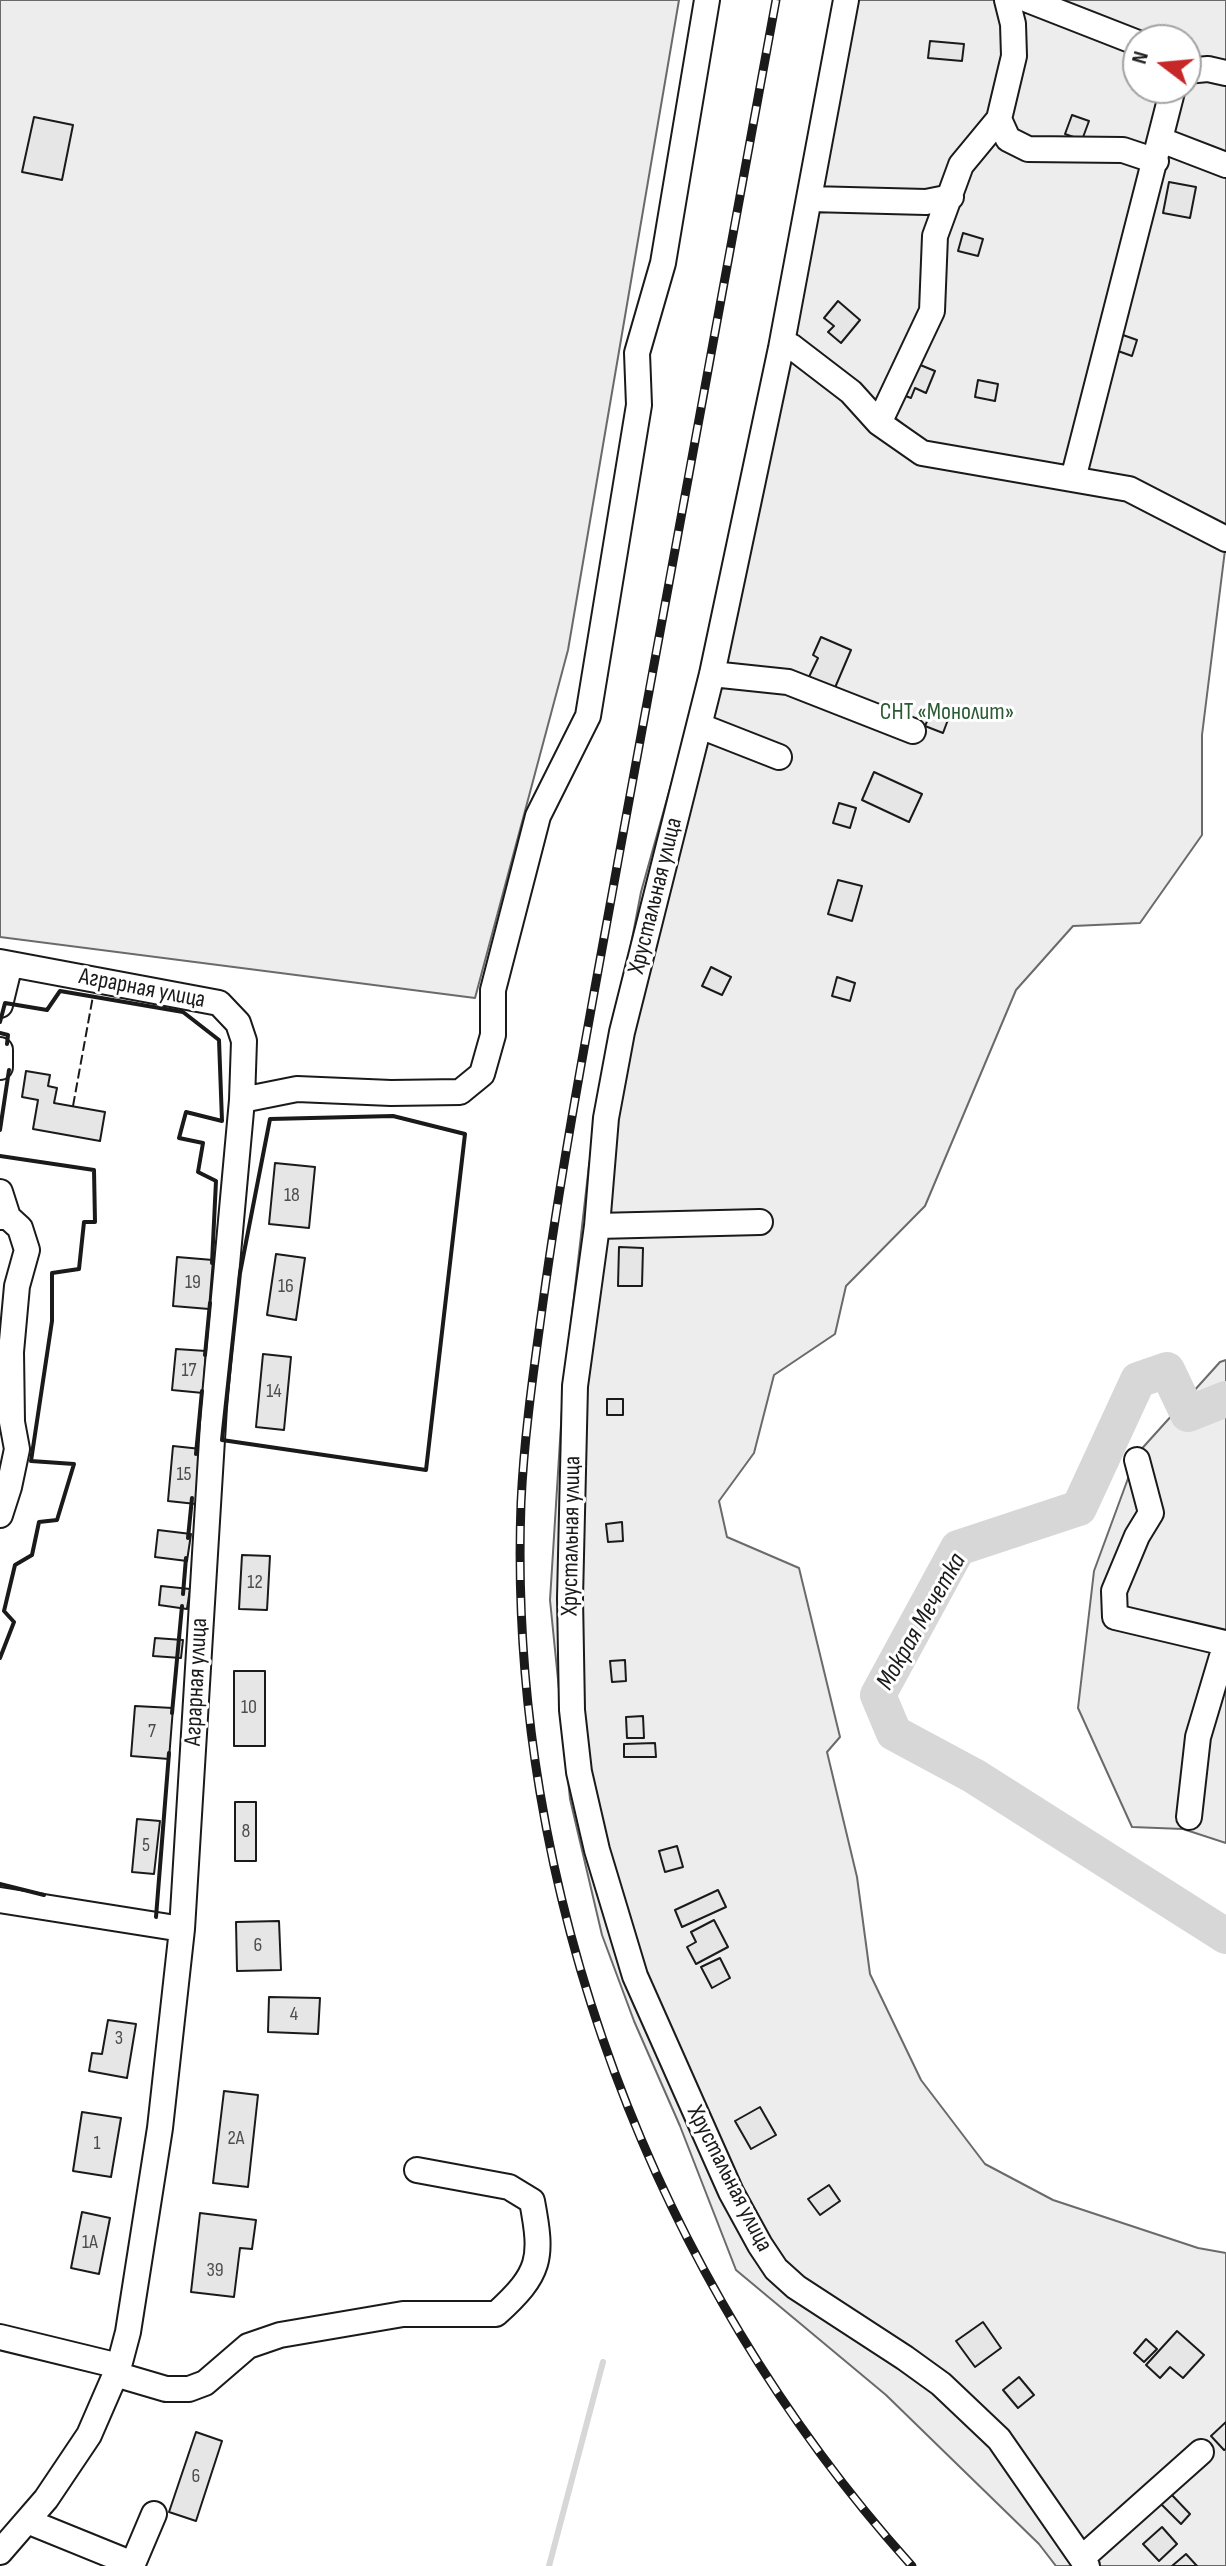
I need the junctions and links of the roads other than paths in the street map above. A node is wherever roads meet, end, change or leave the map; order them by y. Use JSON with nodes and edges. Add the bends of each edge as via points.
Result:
{"nodes":[{"id":1,"x":707,"y":0,"type":"edge"},
{"id":2,"x":846,"y":0,"type":"edge"},
{"id":3,"x":1007,"y":0,"type":"edge"},
{"id":4,"x":1028,"y":0,"type":"edge"},
{"id":5,"x":1122,"y":37,"type":"edge"},
{"id":6,"x":1202,"y":70,"type":"edge"},
{"id":7,"x":1226,"y":73,"type":"edge"},
{"id":8,"x":1169,"y":104,"type":"edge"},
{"id":9,"x":999,"y":119,"type":"junction"},
{"id":10,"x":1159,"y":151,"type":"junction"},
{"id":11,"x":1226,"y":165,"type":"edge"},
{"id":12,"x":951,"y":197,"type":"junction"},
{"id":13,"x":810,"y":199,"type":"junction"},
{"id":14,"x":781,"y":348,"type":"junction"},
{"id":15,"x":879,"y":423,"type":"junction"},
{"id":16,"x":1073,"y":479,"type":"junction"},
{"id":17,"x":1226,"y":539,"type":"edge"},
{"id":18,"x":712,"y":674,"type":"junction"},
{"id":19,"x":700,"y":726,"type":"junction"},
{"id":20,"x":913,"y":731,"type":"dead end"},
{"id":21,"x":779,"y":757,"type":"dead end"},
{"id":22,"x":5,"y":963,"type":"edge"},
{"id":23,"x":0,"y":1005,"type":"edge"},
{"id":24,"x":0,"y":1050,"type":"edge"},
{"id":25,"x":0,"y":1067,"type":"edge"},
{"id":26,"x":242,"y":1100,"type":"junction"},
{"id":27,"x":0,"y":1192,"type":"edge"},
{"id":28,"x":4,"y":1217,"type":"edge"},
{"id":29,"x":760,"y":1222,"type":"dead end"},
{"id":30,"x":597,"y":1226,"type":"junction"},
{"id":31,"x":1137,"y":1460,"type":"dead end"},
{"id":32,"x":0,"y":1515,"type":"edge"},
{"id":33,"x":1226,"y":1643,"type":"edge"},
{"id":34,"x":1189,"y":1817,"type":"dead end"},
{"id":35,"x":0,"y":1900,"type":"edge"},
{"id":36,"x":182,"y":1929,"type":"junction"},
{"id":37,"x":417,"y":2170,"type":"dead end"},
{"id":38,"x":0,"y":2337,"type":"edge"},
{"id":39,"x":117,"y":2370,"type":"junction"},
{"id":40,"x":1201,"y":2452,"type":"dead end"},
{"id":41,"x":154,"y":2514,"type":"dead end"},
{"id":42,"x":27,"y":2521,"type":"junction"},
{"id":43,"x":0,"y":2552,"type":"edge"},
{"id":44,"x":1085,"y":2562,"type":"edge"},
{"id":45,"x":132,"y":2565,"type":"edge"}],
"edges":[{"from":1,"to":26,"type":"street","via":[[663,263],[637,353],[639,405],[588,716],[538,816],[493,990],[493,1035],[482,1074],[460,1092],[297,1089]]},
{"from":2,"to":13,"type":"street","name":"Хрустальная улица"},
{"from":3,"to":9,"type":"street","via":[[1014,56]]},
{"from":4,"to":5,"type":"street"},
{"from":6,"to":7,"type":"street"},
{"from":8,"to":10,"type":"street"},
{"from":9,"to":10,"type":"street","via":[[1008,139],[1028,149]]},
{"from":9,"to":12,"type":"street","via":[[961,165]]},
{"from":10,"to":11,"type":"street"},
{"from":10,"to":16,"type":"street"},
{"from":12,"to":13,"type":"street","via":[[926,202]]},
{"from":12,"to":15,"type":"street","via":[[935,236],[932,311]]},
{"from":13,"to":14,"type":"street","name":"Хрустальная улица"},
{"from":14,"to":15,"type":"street","via":[[791,346],[827,373]]},
{"from":14,"to":18,"type":"street","name":"Хрустальная улица"},
{"from":15,"to":16,"type":"street","via":[[922,453]]},
{"from":16,"to":17,"type":"street","via":[[1129,489]]},
{"from":18,"to":19,"type":"street","name":"Хрустальная улица"},
{"from":18,"to":20,"type":"street","via":[[788,682]]},
{"from":19,"to":21,"type":"street"},
{"from":19,"to":30,"type":"street","name":"Хрустальная улица","via":[[622,1032],[606,1118]]},
{"from":22,"to":23,"type":"street"},
{"from":22,"to":26,"type":"street","name":"Аграрная улица","via":[[219,1003],[238,1023],[244,1041]]},
{"from":24,"to":25,"type":"street"},
{"from":26,"to":36,"type":"street","name":"Аграрная улица","via":[[214,1407]]},
{"from":27,"to":28,"type":"street"},
{"from":28,"to":32,"type":"street","via":[[20,1228],[27,1250],[17,1286],[11,1352],[17,1449]]},
{"from":29,"to":30,"type":"street"},
{"from":30,"to":44,"type":"street","name":"Хрустальная улица","via":[[575,1386],[572,1710],[579,1772],[597,1850],[635,1976],[731,2192],[776,2269],[941,2384],[999,2439]]},
{"from":31,"to":33,"type":"street","via":[[1151,1513],[1114,1591],[1115,1617]]},
{"from":33,"to":34,"type":"street","via":[[1198,1737]]},
{"from":35,"to":36,"type":"street"},
{"from":36,"to":39,"type":"street","name":"Аграрная улица","via":[[160,2128],[128,2332]]},
{"from":37,"to":39,"type":"street","via":[[509,2187],[532,2201],[536,2266],[518,2294],[496,2314],[403,2314],[280,2335],[248,2346],[205,2383],[189,2389],[166,2389]]},
{"from":38,"to":39,"type":"street"},
{"from":39,"to":42,"type":"street","name":"Аграрная улица","via":[[89,2435]]},
{"from":40,"to":44,"type":"street"},
{"from":41,"to":45,"type":"street"},
{"from":42,"to":43,"type":"street","name":"Аграрная улица"},
{"from":42,"to":45,"type":"street"}]}
